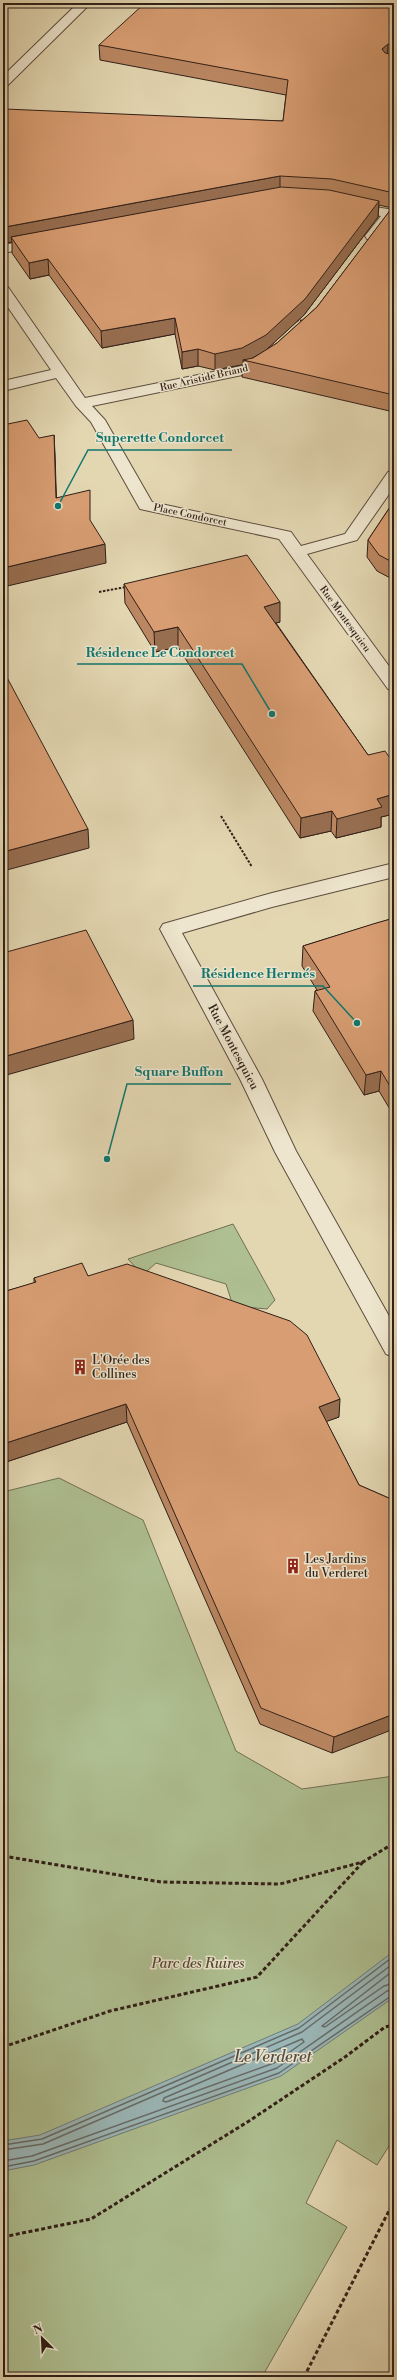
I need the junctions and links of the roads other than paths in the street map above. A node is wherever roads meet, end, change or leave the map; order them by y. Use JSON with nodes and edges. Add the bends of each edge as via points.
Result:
{"nodes":[{"id":1,"x":85,"y":3,"type":"edge"},
{"id":2,"x":3,"y":84,"type":"edge"},
{"id":3,"x":337,"y":202,"type":"edge"},
{"id":4,"x":55,"y":239,"type":"edge"},
{"id":5,"x":363,"y":248,"type":"edge"},
{"id":6,"x":3,"y":249,"type":"edge"},
{"id":7,"x":3,"y":290,"type":"edge"},
{"id":8,"x":311,"y":319,"type":"edge"},
{"id":9,"x":61,"y":372,"type":"junction"},
{"id":10,"x":3,"y":386,"type":"edge"},
{"id":11,"x":81,"y":403,"type":"junction"},
{"id":12,"x":394,"y":474,"type":"edge"},
{"id":13,"x":297,"y":552,"type":"junction"},
{"id":14,"x":394,"y":685,"type":"edge"},
{"id":15,"x":394,"y":870,"type":"edge"},
{"id":16,"x":394,"y":1347,"type":"edge"}],
"edges":[{"from":1,"to":2,"type":"street"},
{"from":3,"to":5,"type":"street","via":[[390,213]]},
{"from":4,"to":6,"type":"street"},
{"from":7,"to":9,"type":"street"},
{"from":8,"to":11,"type":"street","name":"Rue Aristide Briand","via":[[295,337],[266,360],[247,370]]},
{"from":9,"to":10,"type":"street"},
{"from":9,"to":11,"type":"street"},
{"from":11,"to":13,"type":"street","name":"Place Condorcet","via":[[97,420],[146,506],[285,535]]},
{"from":12,"to":13,"type":"street","via":[[351,537]]},
{"from":13,"to":14,"type":"street","name":"Rue Montesquieu"},
{"from":15,"to":16,"type":"street","name":"Rue Montesquieu","via":[[272,900],[170,930],[251,1078],[286,1152]]}]}
